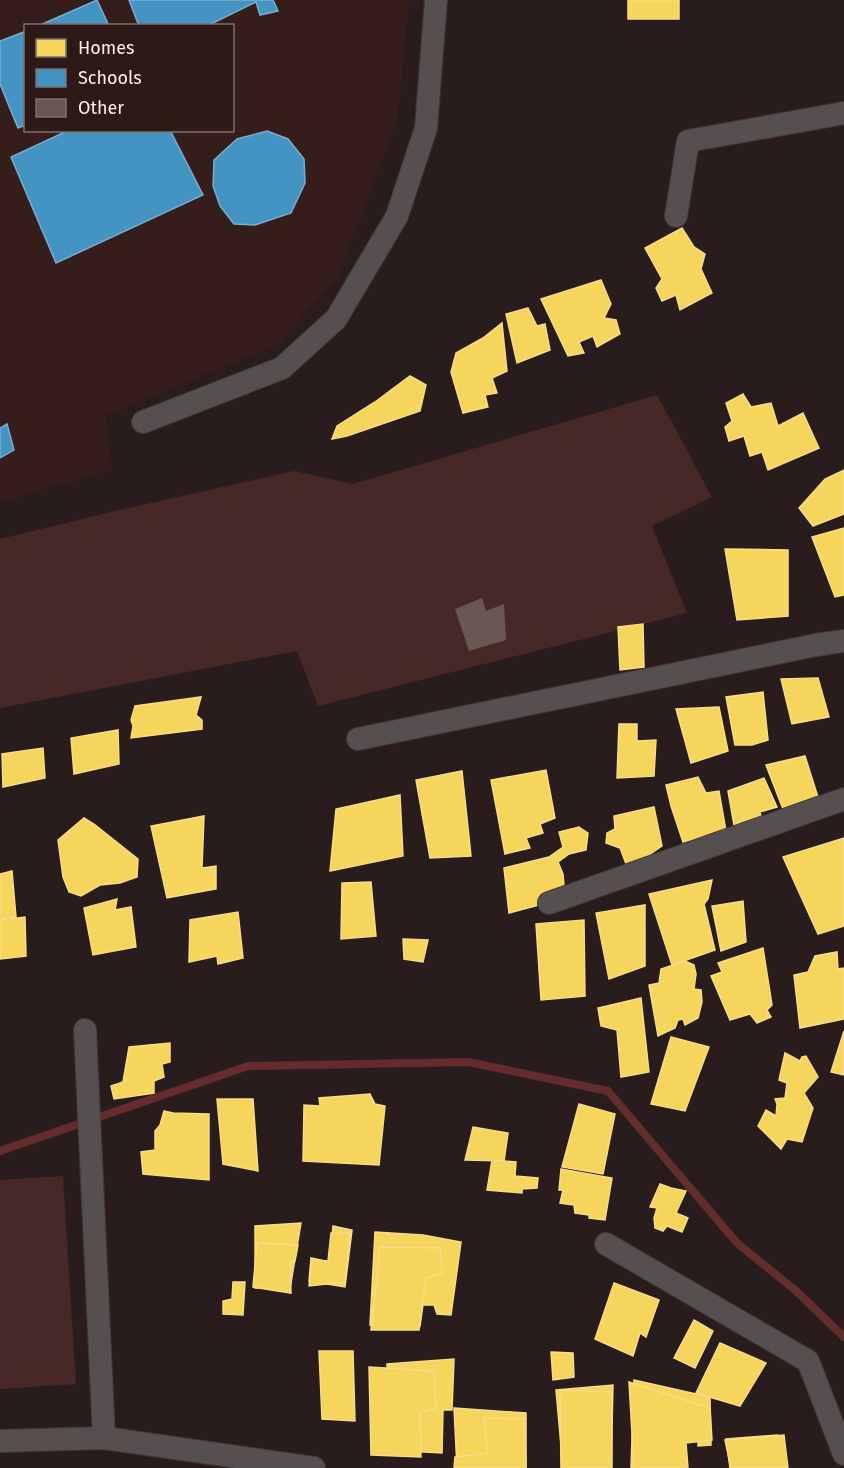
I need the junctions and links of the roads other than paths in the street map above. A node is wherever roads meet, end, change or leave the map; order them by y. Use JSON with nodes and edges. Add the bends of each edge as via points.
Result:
{"nodes":[{"id":1,"x":436,"y":0,"type":"edge"},
{"id":2,"x":844,"y":113,"type":"edge"},
{"id":3,"x":676,"y":216,"type":"dead end"},
{"id":4,"x":143,"y":422,"type":"dead end"},
{"id":5,"x":844,"y":641,"type":"edge"},
{"id":6,"x":358,"y":739,"type":"dead end"},
{"id":7,"x":844,"y":799,"type":"edge"},
{"id":8,"x":549,"y":903,"type":"dead end"},
{"id":9,"x":85,"y":1030,"type":"dead end"},
{"id":10,"x":606,"y":1244,"type":"dead end"},
{"id":11,"x":104,"y":1438,"type":"junction"},
{"id":12,"x":0,"y":1441,"type":"edge"},
{"id":13,"x":844,"y":1454,"type":"edge"},
{"id":14,"x":314,"y":1468,"type":"edge"}],
"edges":[{"from":1,"to":4,"type":"street","via":[[426,128],[397,216],[336,319],[282,368]]},
{"from":2,"to":3,"type":"street","via":[[688,141]]},
{"from":5,"to":6,"type":"street"},
{"from":7,"to":8,"type":"street"},
{"from":9,"to":11,"type":"street"},
{"from":10,"to":13,"type":"street","via":[[808,1362]]},
{"from":11,"to":12,"type":"street"},
{"from":11,"to":14,"type":"street"}]}
